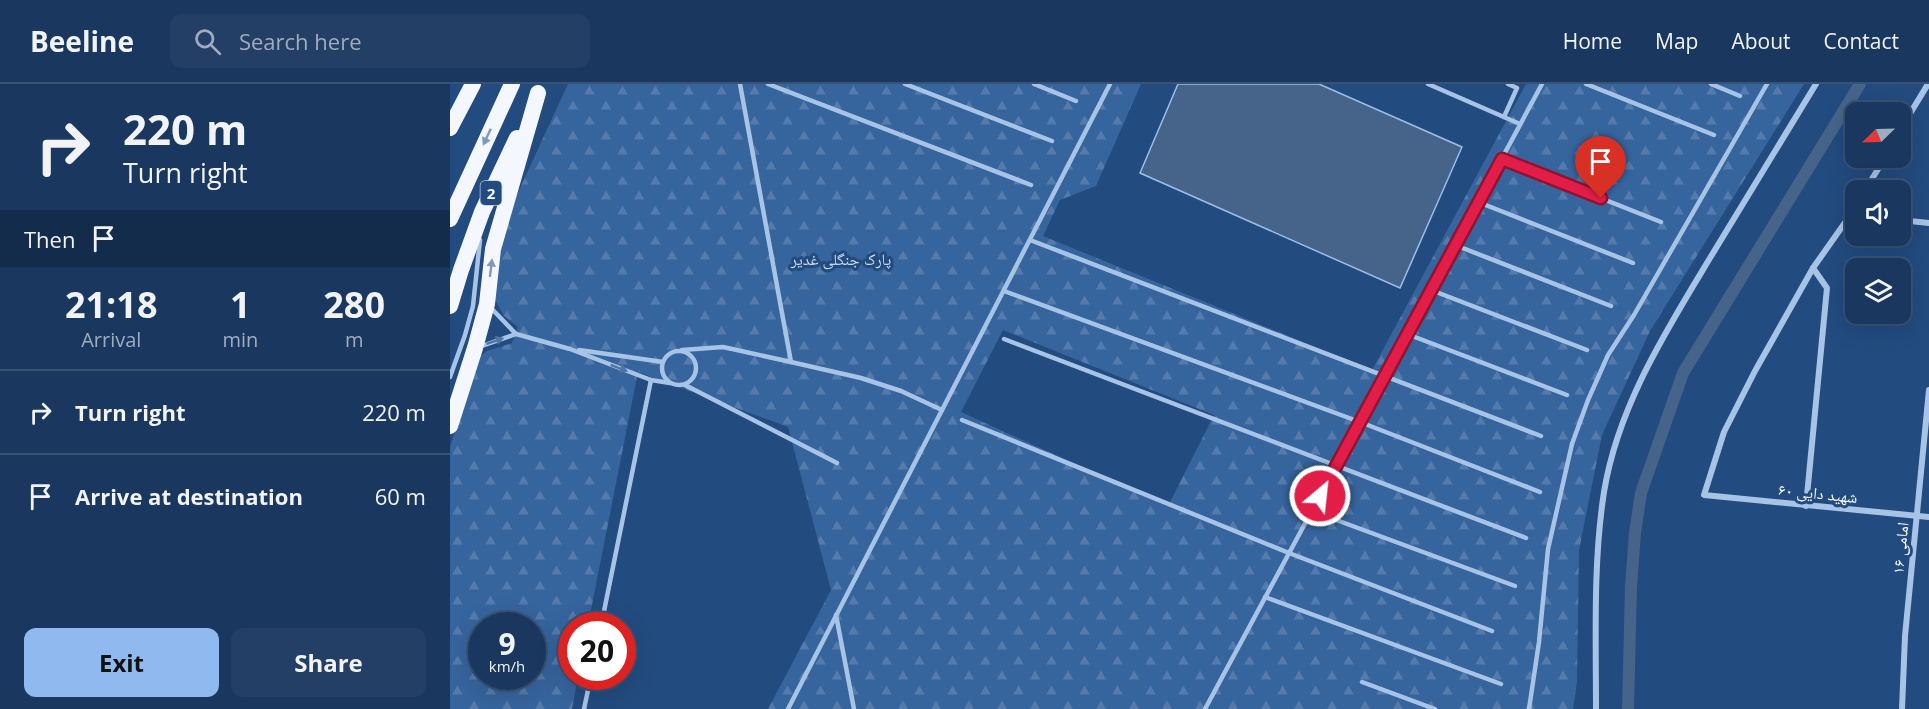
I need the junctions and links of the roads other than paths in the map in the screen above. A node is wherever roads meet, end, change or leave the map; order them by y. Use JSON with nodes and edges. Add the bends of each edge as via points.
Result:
{"nodes":[{"id":1,"x":473,"y":84,"type":"edge"},
{"id":2,"x":512,"y":84,"type":"edge"},
{"id":3,"x":740,"y":84,"type":"edge"},
{"id":4,"x":768,"y":84,"type":"edge"},
{"id":5,"x":905,"y":84,"type":"edge"},
{"id":6,"x":1034,"y":84,"type":"edge"},
{"id":7,"x":1110,"y":84,"type":"edge"},
{"id":8,"x":1428,"y":84,"type":"edge"},
{"id":9,"x":1508,"y":84,"type":"edge"},
{"id":10,"x":1542,"y":84,"type":"edge"},
{"id":11,"x":1586,"y":84,"type":"edge"},
{"id":12,"x":1711,"y":84,"type":"edge"},
{"id":13,"x":1767,"y":84,"type":"edge"},
{"id":14,"x":1816,"y":84,"type":"edge"},
{"id":15,"x":1928,"y":84,"type":"edge"},
{"id":16,"x":541,"y":88,"type":"edge"},
{"id":17,"x":1740,"y":96,"type":"dead end"},
{"id":18,"x":1076,"y":101,"type":"dead end"},
{"id":19,"x":1911,"y":112,"type":"edge"},
{"id":20,"x":1504,"y":117,"type":"junction"},
{"id":21,"x":1520,"y":124,"type":"junction"},
{"id":22,"x":450,"y":128,"type":"edge"},
{"id":23,"x":1714,"y":135,"type":"dead end"},
{"id":24,"x":1052,"y":141,"type":"dead end"},
{"id":25,"x":1502,"y":159,"type":"junction"},
{"id":26,"x":1031,"y":185,"type":"dead end"},
{"id":27,"x":1478,"y":202,"type":"junction"},
{"id":28,"x":482,"y":212,"type":"junction"},
{"id":29,"x":450,"y":219,"type":"edge"},
{"id":30,"x":1911,"y":221,"type":"edge"},
{"id":31,"x":1661,"y":222,"type":"dead end"},
{"id":32,"x":1929,"y":223,"type":"edge"},
{"id":33,"x":1845,"y":226,"type":"edge"},
{"id":34,"x":1030,"y":240,"type":"junction"},
{"id":35,"x":1455,"y":245,"type":"junction"},
{"id":36,"x":1633,"y":263,"type":"dead end"},
{"id":37,"x":1813,"y":268,"type":"junction"},
{"id":38,"x":1431,"y":290,"type":"junction"},
{"id":39,"x":1004,"y":291,"type":"junction"},
{"id":40,"x":487,"y":304,"type":"junction"},
{"id":41,"x":450,"y":306,"type":"edge"},
{"id":42,"x":1611,"y":306,"type":"dead end"},
{"id":43,"x":516,"y":334,"type":"junction"},
{"id":44,"x":1407,"y":334,"type":"junction"},
{"id":45,"x":1004,"y":339,"type":"dead end"},
{"id":46,"x":475,"y":348,"type":"junction"},
{"id":47,"x":570,"y":349,"type":"junction"},
{"id":48,"x":682,"y":350,"type":"junction"},
{"id":49,"x":1587,"y":350,"type":"dead end"},
{"id":50,"x":663,"y":362,"type":"junction"},
{"id":51,"x":791,"y":362,"type":"junction"},
{"id":52,"x":1384,"y":376,"type":"junction"},
{"id":53,"x":450,"y":377,"type":"edge"},
{"id":54,"x":651,"y":380,"type":"junction"},
{"id":55,"x":670,"y":383,"type":"junction"},
{"id":56,"x":685,"y":385,"type":"junction"},
{"id":57,"x":1929,"y":390,"type":"edge"},
{"id":58,"x":1567,"y":395,"type":"dead end"},
{"id":59,"x":942,"y":410,"type":"junction"},
{"id":60,"x":962,"y":420,"type":"dead end"},
{"id":61,"x":1360,"y":422,"type":"junction"},
{"id":62,"x":450,"y":426,"type":"edge"},
{"id":63,"x":1540,"y":436,"type":"dead end"},
{"id":64,"x":837,"y":463,"type":"dead end"},
{"id":65,"x":1336,"y":466,"type":"junction"},
{"id":66,"x":1540,"y":492,"type":"dead end"},
{"id":67,"x":1806,"y":506,"type":"junction"},
{"id":68,"x":1312,"y":511,"type":"junction"},
{"id":69,"x":1917,"y":516,"type":"junction"},
{"id":70,"x":1929,"y":517,"type":"edge"},
{"id":71,"x":1526,"y":538,"type":"dead end"},
{"id":72,"x":1289,"y":553,"type":"junction"},
{"id":73,"x":1515,"y":586,"type":"dead end"},
{"id":74,"x":1265,"y":597,"type":"junction"},
{"id":75,"x":604,"y":612,"type":"edge"},
{"id":76,"x":837,"y":615,"type":"junction"},
{"id":77,"x":1492,"y":631,"type":"dead end"},
{"id":78,"x":1362,"y":682,"type":"dead end"},
{"id":79,"x":1501,"y":684,"type":"dead end"},
{"id":80,"x":588,"y":690,"type":"edge"},
{"id":81,"x":584,"y":709,"type":"edge"},
{"id":82,"x":788,"y":709,"type":"edge"},
{"id":83,"x":854,"y":709,"type":"edge"},
{"id":84,"x":1205,"y":709,"type":"edge"},
{"id":85,"x":1435,"y":709,"type":"edge"},
{"id":86,"x":1529,"y":709,"type":"edge"},
{"id":87,"x":1596,"y":709,"type":"edge"},
{"id":88,"x":1902,"y":709,"type":"edge"}],
"edges":[{"from":1,"to":22,"type":"highway"},
{"from":2,"to":29,"type":"highway","number":"2","one_way":true},
{"from":3,"to":51,"type":"lane"},
{"from":4,"to":26,"type":"lane"},
{"from":5,"to":24,"type":"lane"},
{"from":6,"to":18,"type":"lane"},
{"from":7,"to":34,"type":"lane"},
{"from":8,"to":20,"type":"lane"},
{"from":9,"to":20,"type":"lane","via":[[1517,88]]},
{"from":10,"to":21,"type":"lane"},
{"from":11,"to":23,"type":"lane"},
{"from":12,"to":17,"type":"lane"},
{"from":13,"to":86,"type":"lane","via":[[1608,355],[1588,399],[1572,444],[1548,549]]},
{"from":14,"to":87,"type":"street","via":[[1668,327],[1619,434],[1605,490],[1597,559]]},
{"from":15,"to":19,"type":"street"},
{"from":16,"to":28,"type":"highway","number":"2"},
{"from":40,"to":16,"type":"highway","one_way":true,"via":[[493,249]]},
{"from":20,"to":21,"type":"lane"},
{"from":21,"to":25,"type":"lane"},
{"from":25,"to":27,"type":"lane"},
{"from":25,"to":31,"type":"lane"},
{"from":27,"to":35,"type":"lane"},
{"from":27,"to":36,"type":"lane"},
{"from":28,"to":41,"type":"highway","number":"2"},
{"from":28,"to":53,"type":"lane","via":[[473,306]]},
{"from":30,"to":32,"type":"street"},
{"from":33,"to":37,"type":"street"},
{"from":34,"to":39,"type":"lane"},
{"from":34,"to":52,"type":"lane"},
{"from":35,"to":38,"type":"lane"},
{"from":35,"to":42,"type":"lane"},
{"from":37,"to":67,"type":"street","via":[[1827,288]]},
{"from":37,"to":67,"type":"street","name":"شهید دایی ۶۰","via":[[1724,432],[1704,495]]},
{"from":38,"to":44,"type":"lane"},
{"from":38,"to":49,"type":"lane"},
{"from":39,"to":59,"type":"lane"},
{"from":39,"to":61,"type":"lane"},
{"from":40,"to":43,"type":"lane"},
{"from":40,"to":46,"type":"highway"},
{"from":46,"to":43,"type":"lane","one_way":true},
{"from":43,"to":47,"type":"lane"},
{"from":44,"to":52,"type":"lane"},
{"from":44,"to":58,"type":"lane"},
{"from":45,"to":65,"type":"lane"},
{"from":46,"to":62,"type":"highway"},
{"from":47,"to":50,"type":"lane"},
{"from":47,"to":54,"type":"lane","one_way":true},
{"from":48,"to":50,"type":"lane","via":[[667,355]]},
{"from":48,"to":51,"type":"lane","via":[[723,347]]},
{"from":48,"to":56,"type":"lane","via":[[689,353],[697,366],[696,374]]},
{"from":50,"to":55,"type":"lane","via":[[664,377]]},
{"from":51,"to":59,"type":"lane","via":[[901,390]]},
{"from":52,"to":61,"type":"lane"},
{"from":52,"to":63,"type":"lane"},
{"from":54,"to":55,"type":"lane"},
{"from":54,"to":75,"type":"lane"},
{"from":55,"to":56,"type":"lane"},
{"from":56,"to":64,"type":"lane"},
{"from":57,"to":69,"type":"street","name":"امامی ۱۶"},
{"from":59,"to":76,"type":"lane"},
{"from":60,"to":72,"type":"lane"},
{"from":61,"to":65,"type":"lane"},
{"from":61,"to":66,"type":"lane"},
{"from":65,"to":68,"type":"lane"},
{"from":65,"to":71,"type":"lane"},
{"from":67,"to":69,"type":"street","name":"شهید دایی ۶۰"},
{"from":68,"to":72,"type":"lane"},
{"from":68,"to":73,"type":"lane"},
{"from":69,"to":70,"type":"street","name":"شهید دایی ۶۰"},
{"from":69,"to":88,"type":"street","name":"امامی ۱۶"},
{"from":72,"to":74,"type":"lane"},
{"from":72,"to":77,"type":"lane"},
{"from":74,"to":79,"type":"lane"},
{"from":74,"to":84,"type":"lane"},
{"from":76,"to":82,"type":"lane"},
{"from":76,"to":83,"type":"lane"},
{"from":78,"to":85,"type":"lane"},
{"from":80,"to":81,"type":"lane"}]}
